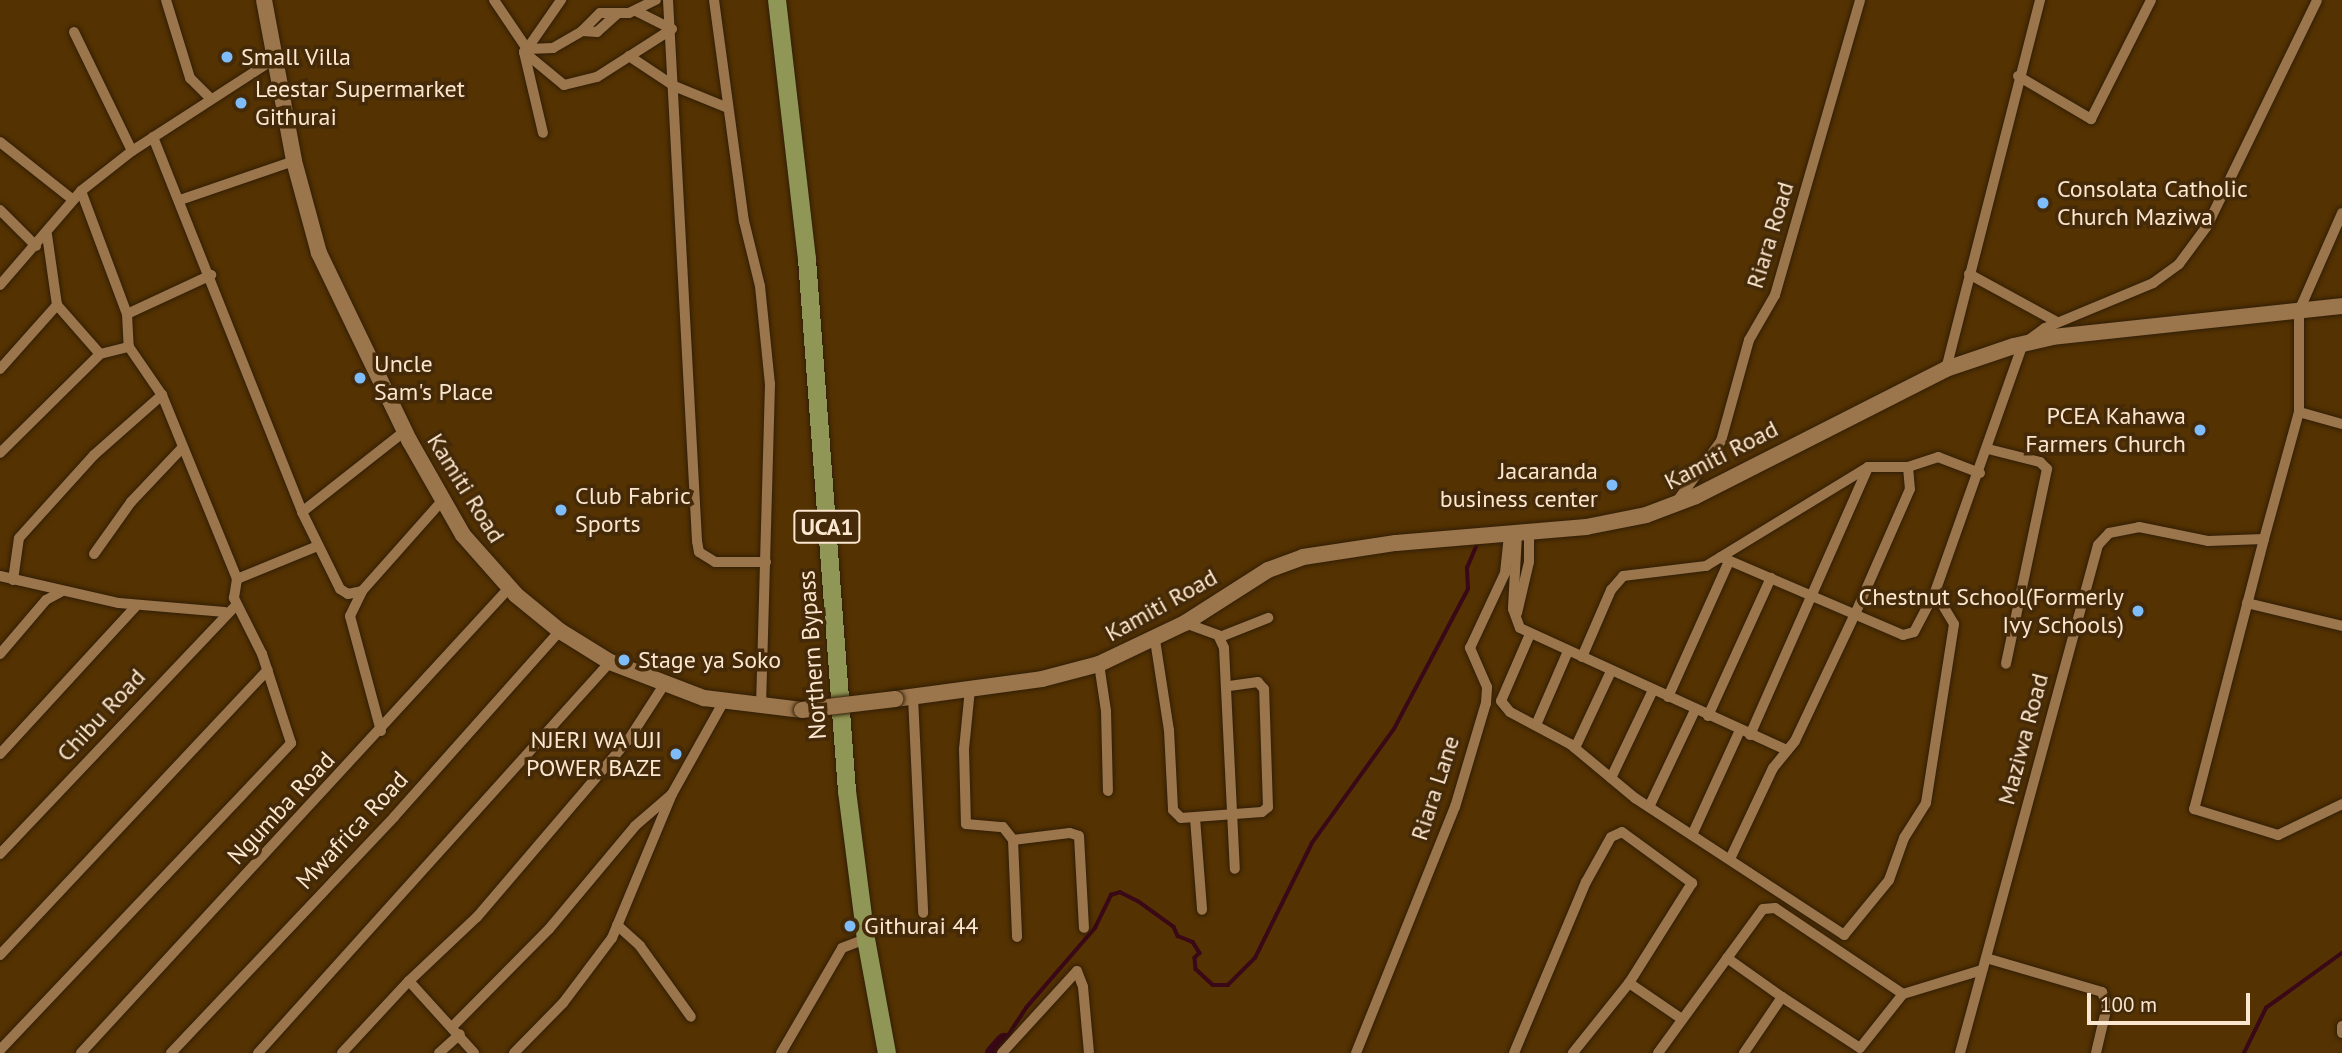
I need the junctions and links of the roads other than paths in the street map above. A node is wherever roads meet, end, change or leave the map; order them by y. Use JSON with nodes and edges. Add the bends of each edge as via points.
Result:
{"nodes":[{"id":1,"x":166,"y":0,"type":"edge"},
{"id":2,"x":264,"y":0,"type":"edge"},
{"id":3,"x":494,"y":0,"type":"edge"},
{"id":4,"x":561,"y":0,"type":"edge"},
{"id":5,"x":656,"y":0,"type":"edge"},
{"id":6,"x":668,"y":0,"type":"edge"},
{"id":7,"x":715,"y":0,"type":"edge"},
{"id":8,"x":778,"y":0,"type":"edge"},
{"id":9,"x":1860,"y":0,"type":"edge"},
{"id":10,"x":2040,"y":0,"type":"edge"},
{"id":11,"x":2151,"y":0,"type":"edge"},
{"id":12,"x":2317,"y":0,"type":"edge"},
{"id":13,"x":636,"y":11,"type":"junction"},
{"id":14,"x":672,"y":29,"type":"junction"},
{"id":15,"x":74,"y":32,"type":"dead end"},
{"id":16,"x":526,"y":50,"type":"junction"},
{"id":17,"x":629,"y":56,"type":"junction"},
{"id":18,"x":276,"y":58,"type":"junction"},
{"id":19,"x":2018,"y":76,"type":"junction"},
{"id":20,"x":674,"y":86,"type":"junction"},
{"id":21,"x":210,"y":98,"type":"junction"},
{"id":22,"x":729,"y":108,"type":"junction"},
{"id":23,"x":543,"y":133,"type":"dead end"},
{"id":24,"x":153,"y":137,"type":"junction"},
{"id":25,"x":0,"y":142,"type":"edge"},
{"id":26,"x":132,"y":151,"type":"junction"},
{"id":27,"x":294,"y":161,"type":"junction"},
{"id":28,"x":76,"y":195,"type":"junction"},
{"id":29,"x":180,"y":200,"type":"junction"},
{"id":30,"x":0,"y":210,"type":"edge"},
{"id":31,"x":2342,"y":213,"type":"edge"},
{"id":32,"x":47,"y":235,"type":"junction"},
{"id":33,"x":36,"y":246,"type":"junction"},
{"id":34,"x":1969,"y":274,"type":"junction"},
{"id":35,"x":211,"y":275,"type":"junction"},
{"id":36,"x":0,"y":285,"type":"edge"},
{"id":37,"x":57,"y":305,"type":"junction"},
{"id":38,"x":2342,"y":306,"type":"edge"},
{"id":39,"x":2300,"y":311,"type":"junction"},
{"id":40,"x":127,"y":314,"type":"junction"},
{"id":41,"x":2057,"y":322,"type":"junction"},
{"id":42,"x":2023,"y":344,"type":"junction"},
{"id":43,"x":129,"y":347,"type":"junction"},
{"id":44,"x":100,"y":354,"type":"junction"},
{"id":45,"x":0,"y":369,"type":"edge"},
{"id":46,"x":1946,"y":369,"type":"junction"},
{"id":47,"x":162,"y":395,"type":"junction"},
{"id":48,"x":2299,"y":412,"type":"junction"},
{"id":49,"x":2342,"y":424,"type":"edge"},
{"id":50,"x":405,"y":431,"type":"junction"},
{"id":51,"x":182,"y":448,"type":"junction"},
{"id":52,"x":1988,"y":449,"type":"junction"},
{"id":53,"x":0,"y":453,"type":"edge"},
{"id":54,"x":1868,"y":467,"type":"junction"},
{"id":55,"x":1908,"y":467,"type":"junction"},
{"id":56,"x":1980,"y":473,"type":"junction"},
{"id":57,"x":442,"y":502,"type":"junction"},
{"id":58,"x":1674,"y":506,"type":"junction"},
{"id":59,"x":302,"y":512,"type":"junction"},
{"id":60,"x":1518,"y":534,"type":"junction"},
{"id":61,"x":2264,"y":539,"type":"junction"},
{"id":62,"x":318,"y":546,"type":"junction"},
{"id":63,"x":94,"y":554,"type":"dead end"},
{"id":64,"x":1725,"y":559,"type":"junction"},
{"id":65,"x":766,"y":562,"type":"junction"},
{"id":66,"x":0,"y":576,"type":"edge"},
{"id":67,"x":1771,"y":578,"type":"junction"},
{"id":68,"x":237,"y":579,"type":"junction"},
{"id":69,"x":13,"y":580,"type":"junction"},
{"id":70,"x":509,"y":588,"type":"junction"},
{"id":71,"x":62,"y":591,"type":"junction"},
{"id":72,"x":362,"y":591,"type":"junction"},
{"id":73,"x":1935,"y":592,"type":"junction"},
{"id":74,"x":1813,"y":595,"type":"junction"},
{"id":75,"x":2247,"y":603,"type":"junction"},
{"id":76,"x":136,"y":606,"type":"junction"},
{"id":77,"x":230,"y":609,"type":"junction"},
{"id":78,"x":1855,"y":614,"type":"junction"},
{"id":79,"x":1268,"y":618,"type":"dead end"},
{"id":80,"x":1185,"y":623,"type":"junction"},
{"id":81,"x":2342,"y":626,"type":"edge"},
{"id":82,"x":560,"y":631,"type":"junction"},
{"id":83,"x":1530,"y":634,"type":"junction"},
{"id":84,"x":1220,"y":637,"type":"junction"},
{"id":85,"x":1155,"y":640,"type":"junction"},
{"id":86,"x":1568,"y":651,"type":"junction"},
{"id":87,"x":0,"y":654,"type":"edge"},
{"id":88,"x":1582,"y":657,"type":"junction"},
{"id":89,"x":610,"y":662,"type":"junction"},
{"id":90,"x":1098,"y":664,"type":"junction"},
{"id":91,"x":2006,"y":664,"type":"dead end"},
{"id":92,"x":268,"y":670,"type":"junction"},
{"id":93,"x":1611,"y":671,"type":"junction"},
{"id":94,"x":664,"y":685,"type":"junction"},
{"id":95,"x":1229,"y":686,"type":"junction"},
{"id":96,"x":970,"y":689,"type":"junction"},
{"id":97,"x":1653,"y":690,"type":"junction"},
{"id":98,"x":913,"y":696,"type":"junction"},
{"id":99,"x":1668,"y":697,"type":"junction"},
{"id":100,"x":724,"y":701,"type":"junction"},
{"id":101,"x":761,"y":706,"type":"junction"},
{"id":102,"x":1695,"y":710,"type":"junction"},
{"id":103,"x":1709,"y":716,"type":"junction"},
{"id":104,"x":1536,"y":725,"type":"junction"},
{"id":105,"x":381,"y":732,"type":"junction"},
{"id":106,"x":1745,"y":732,"type":"junction"},
{"id":107,"x":1575,"y":748,"type":"junction"},
{"id":108,"x":1787,"y":750,"type":"junction"},
{"id":109,"x":0,"y":754,"type":"edge"},
{"id":110,"x":1611,"y":778,"type":"junction"},
{"id":111,"x":1108,"y":791,"type":"dead end"},
{"id":112,"x":672,"y":794,"type":"junction"},
{"id":113,"x":2342,"y":804,"type":"edge"},
{"id":114,"x":1649,"y":807,"type":"junction"},
{"id":115,"x":1235,"y":814,"type":"junction"},
{"id":116,"x":1195,"y":818,"type":"junction"},
{"id":117,"x":1692,"y":835,"type":"junction"},
{"id":118,"x":1013,"y":840,"type":"junction"},
{"id":119,"x":0,"y":854,"type":"edge"},
{"id":120,"x":1730,"y":859,"type":"junction"},
{"id":121,"x":1235,"y":869,"type":"dead end"},
{"id":122,"x":1202,"y":910,"type":"dead end"},
{"id":123,"x":923,"y":913,"type":"dead end"},
{"id":124,"x":617,"y":925,"type":"junction"},
{"id":125,"x":1084,"y":928,"type":"dead end"},
{"id":126,"x":1017,"y":937,"type":"dead end"},
{"id":127,"x":866,"y":939,"type":"junction"},
{"id":128,"x":0,"y":955,"type":"edge"},
{"id":129,"x":1727,"y":958,"type":"junction"},
{"id":130,"x":1986,"y":958,"type":"junction"},
{"id":131,"x":1982,"y":970,"type":"junction"},
{"id":132,"x":409,"y":981,"type":"junction"},
{"id":133,"x":1629,"y":983,"type":"junction"},
{"id":134,"x":1903,"y":994,"type":"junction"},
{"id":135,"x":1782,"y":997,"type":"junction"},
{"id":136,"x":691,"y":1017,"type":"dead end"},
{"id":137,"x":1682,"y":1019,"type":"junction"},
{"id":138,"x":2342,"y":1026,"type":"edge"},
{"id":139,"x":457,"y":1030,"type":"junction"},
{"id":140,"x":2342,"y":1033,"type":"edge"},
{"id":141,"x":0,"y":1049,"type":"edge"},
{"id":142,"x":81,"y":1053,"type":"edge"},
{"id":143,"x":171,"y":1053,"type":"edge"},
{"id":144,"x":258,"y":1053,"type":"edge"},
{"id":145,"x":342,"y":1053,"type":"edge"},
{"id":146,"x":439,"y":1053,"type":"edge"},
{"id":147,"x":474,"y":1053,"type":"edge"},
{"id":148,"x":514,"y":1053,"type":"edge"},
{"id":149,"x":781,"y":1053,"type":"edge"},
{"id":150,"x":887,"y":1053,"type":"edge"},
{"id":151,"x":1002,"y":1053,"type":"edge"},
{"id":152,"x":1088,"y":1053,"type":"edge"},
{"id":153,"x":1356,"y":1053,"type":"edge"},
{"id":154,"x":1514,"y":1053,"type":"edge"},
{"id":155,"x":1573,"y":1053,"type":"edge"},
{"id":156,"x":1658,"y":1053,"type":"edge"},
{"id":157,"x":1744,"y":1053,"type":"edge"},
{"id":158,"x":1960,"y":1053,"type":"edge"},
{"id":159,"x":2096,"y":1053,"type":"edge"}],
"edges":[{"from":1,"to":21,"type":"street","via":[[190,78]]},
{"from":2,"to":18,"type":"main road","name":"Kamiti Road"},
{"from":3,"to":16,"type":"street"},
{"from":4,"to":16,"type":"street"},
{"from":5,"to":13,"type":"street"},
{"from":6,"to":14,"type":"street"},
{"from":7,"to":22,"type":"street"},
{"from":8,"to":127,"type":"main road","name":"Northern Bypass","number":"UCA1","via":[[807,259],[846,777]]},
{"from":9,"to":58,"type":"street","name":"Riara Road","via":[[1775,295],[1749,340],[1721,441]]},
{"from":10,"to":19,"type":"street"},
{"from":11,"to":19,"type":"street","via":[[2091,119]]},
{"from":12,"to":41,"type":"street","via":[[2194,247],[2154,282]]},
{"from":13,"to":14,"type":"street"},
{"from":13,"to":16,"type":"street","via":[[600,13],[554,48]]},
{"from":14,"to":17,"type":"street"},
{"from":14,"to":20,"type":"street"},
{"from":15,"to":26,"type":"street"},
{"from":16,"to":17,"type":"street","via":[[564,85],[597,77]]},
{"from":16,"to":23,"type":"street"},
{"from":17,"to":20,"type":"street"},
{"from":18,"to":21,"type":"street"},
{"from":18,"to":27,"type":"main road","name":"Kamiti Road"},
{"from":19,"to":34,"type":"street"},
{"from":20,"to":22,"type":"street"},
{"from":20,"to":65,"type":"street","via":[[699,552],[715,562]]},
{"from":21,"to":24,"type":"street"},
{"from":22,"to":65,"type":"street","via":[[744,221],[760,286],[770,384]]},
{"from":24,"to":26,"type":"street"},
{"from":24,"to":29,"type":"street"},
{"from":25,"to":28,"type":"street"},
{"from":26,"to":28,"type":"street"},
{"from":27,"to":29,"type":"street"},
{"from":27,"to":50,"type":"main road","name":"Kamiti Road","via":[[319,253]]},
{"from":28,"to":32,"type":"street"},
{"from":28,"to":40,"type":"street"},
{"from":29,"to":35,"type":"street"},
{"from":30,"to":33,"type":"street"},
{"from":31,"to":39,"type":"street"},
{"from":32,"to":33,"type":"street"},
{"from":32,"to":37,"type":"street"},
{"from":33,"to":36,"type":"street"},
{"from":34,"to":41,"type":"street"},
{"from":34,"to":46,"type":"street"},
{"from":35,"to":40,"type":"street"},
{"from":35,"to":59,"type":"street"},
{"from":37,"to":44,"type":"street"},
{"from":37,"to":45,"type":"street"},
{"from":38,"to":39,"type":"main road","name":"Kamiti Road"},
{"from":39,"to":42,"type":"main road","name":"Kamiti Road"},
{"from":39,"to":48,"type":"street"},
{"from":40,"to":43,"type":"street"},
{"from":41,"to":42,"type":"street"},
{"from":42,"to":46,"type":"main road","name":"Kamiti Road"},
{"from":42,"to":52,"type":"street"},
{"from":43,"to":44,"type":"street"},
{"from":43,"to":47,"type":"street"},
{"from":44,"to":53,"type":"street"},
{"from":46,"to":58,"type":"main road","name":"Kamiti Road"},
{"from":47,"to":51,"type":"street"},
{"from":47,"to":69,"type":"street","via":[[94,455],[19,538]]},
{"from":48,"to":49,"type":"street"},
{"from":48,"to":61,"type":"street"},
{"from":50,"to":57,"type":"main road","name":"Kamiti Road"},
{"from":50,"to":59,"type":"street"},
{"from":51,"to":63,"type":"street","via":[[131,502]]},
{"from":51,"to":68,"type":"street"},
{"from":52,"to":56,"type":"street"},
{"from":52,"to":91,"type":"street","via":[[2048,469]]},
{"from":54,"to":55,"type":"street"},
{"from":54,"to":64,"type":"street"},
{"from":54,"to":74,"type":"street"},
{"from":55,"to":56,"type":"street","via":[[1938,457]]},
{"from":55,"to":78,"type":"street","via":[[1910,489]]},
{"from":56,"to":73,"type":"street"},
{"from":57,"to":70,"type":"main road","name":"Kamiti Road","via":[[472,547]]},
{"from":57,"to":72,"type":"street"},
{"from":58,"to":60,"type":"main road","name":"Kamiti Road","via":[[1618,523]]},
{"from":59,"to":62,"type":"street"},
{"from":60,"to":80,"type":"main road","name":"Kamiti Road","via":[[1396,543],[1289,561]]},
{"from":60,"to":83,"type":"street","via":[[1517,625]]},
{"from":60,"to":153,"type":"street","name":"Riara Lane","via":[[1470,648],[1487,687],[1486,703],[1455,807]]},
{"from":61,"to":75,"type":"street"},
{"from":61,"to":130,"type":"street","name":"Maziwa Road","via":[[2208,541],[2139,527],[2109,533],[2098,545]]},
{"from":62,"to":68,"type":"street"},
{"from":62,"to":72,"type":"street","via":[[340,589],[348,594]]},
{"from":64,"to":67,"type":"street"},
{"from":64,"to":88,"type":"street","via":[[1695,570],[1623,576],[1611,590]]},
{"from":64,"to":99,"type":"street"},
{"from":65,"to":101,"type":"street"},
{"from":66,"to":69,"type":"street"},
{"from":67,"to":74,"type":"street"},
{"from":67,"to":103,"type":"street"},
{"from":68,"to":77,"type":"street"},
{"from":69,"to":71,"type":"street"},
{"from":70,"to":82,"type":"main road","name":"Kamiti Road"},
{"from":70,"to":105,"type":"street","name":"Ngumba Road"},
{"from":71,"to":76,"type":"street"},
{"from":71,"to":87,"type":"street","via":[[46,600]]},
{"from":72,"to":105,"type":"street","via":[[349,621]]},
{"from":73,"to":78,"type":"street","via":[[1911,635]]},
{"from":73,"to":120,"type":"street","via":[[1954,624],[1932,775],[1926,803],[1904,838],[1885,886],[1847,931],[1839,934]]},
{"from":74,"to":78,"type":"street"},
{"from":74,"to":106,"type":"street"},
{"from":75,"to":81,"type":"street"},
{"from":75,"to":113,"type":"street","via":[[2194,809],[2278,835]]},
{"from":76,"to":77,"type":"street"},
{"from":76,"to":109,"type":"street"},
{"from":77,"to":92,"type":"street"},
{"from":77,"to":119,"type":"street","name":"Chibu Road"},
{"from":78,"to":108,"type":"street"},
{"from":79,"to":84,"type":"street"},
{"from":80,"to":84,"type":"street"},
{"from":80,"to":85,"type":"main road","name":"Kamiti Road"},
{"from":82,"to":89,"type":"main road","name":"Kamiti Road"},
{"from":82,"to":143,"type":"street","name":"Mwafrica Road","via":[[394,817]]},
{"from":83,"to":86,"type":"street"},
{"from":83,"to":104,"type":"street","via":[[1501,701],[1510,712]]},
{"from":84,"to":95,"type":"street"},
{"from":85,"to":90,"type":"main road","name":"Kamiti Road"},
{"from":85,"to":116,"type":"street","via":[[1169,730],[1173,810],[1181,818]]},
{"from":86,"to":88,"type":"street"},
{"from":86,"to":104,"type":"street"},
{"from":88,"to":93,"type":"street"},
{"from":89,"to":94,"type":"main road","name":"Kamiti Road"},
{"from":89,"to":144,"type":"street"},
{"from":90,"to":96,"type":"main road","name":"Kamiti Road","via":[[1042,679]]},
{"from":90,"to":111,"type":"street","via":[[1106,711]]},
{"from":92,"to":128,"type":"street"},
{"from":92,"to":141,"type":"street","via":[[291,743]]},
{"from":93,"to":97,"type":"street"},
{"from":93,"to":107,"type":"street"},
{"from":94,"to":100,"type":"main road","name":"Kamiti Road"},
{"from":94,"to":132,"type":"street","via":[[629,739],[477,917]]},
{"from":95,"to":115,"type":"street"},
{"from":95,"to":115,"type":"street","via":[[1258,682],[1263,686],[1269,767],[1266,810]]},
{"from":96,"to":98,"type":"main road","name":"Kamiti Road"},
{"from":96,"to":118,"type":"street","via":[[964,749],[966,824],[1003,827]]},
{"from":97,"to":99,"type":"street"},
{"from":97,"to":110,"type":"street"},
{"from":98,"to":101,"type":"main road","name":"Kamiti Road","bridge":true,"via":[[802,710]]},
{"from":98,"to":123,"type":"street"},
{"from":99,"to":102,"type":"street"},
{"from":100,"to":101,"type":"main road","name":"Kamiti Road"},
{"from":100,"to":112,"type":"street"},
{"from":102,"to":103,"type":"street"},
{"from":102,"to":114,"type":"street"},
{"from":103,"to":106,"type":"street"},
{"from":104,"to":107,"type":"street"},
{"from":105,"to":142,"type":"street","name":"Ngumba Road"},
{"from":106,"to":108,"type":"street"},
{"from":106,"to":117,"type":"street"},
{"from":107,"to":110,"type":"street"},
{"from":108,"to":120,"type":"street","via":[[1764,783]]},
{"from":110,"to":114,"type":"street"},
{"from":112,"to":124,"type":"street","via":[[667,815]]},
{"from":112,"to":139,"type":"street","via":[[635,826]]},
{"from":114,"to":117,"type":"street"},
{"from":115,"to":116,"type":"street"},
{"from":115,"to":121,"type":"street"},
{"from":116,"to":122,"type":"street"},
{"from":117,"to":120,"type":"street"},
{"from":118,"to":125,"type":"street","via":[[1070,833],[1079,836]]},
{"from":118,"to":126,"type":"street"},
{"from":124,"to":136,"type":"street","via":[[639,946]]},
{"from":124,"to":148,"type":"street","via":[[602,954],[563,1003]]},
{"from":127,"to":149,"type":"street","via":[[842,948]]},
{"from":127,"to":150,"type":"main road","name":"Northern Bypass","number":"UCA1"},
{"from":129,"to":134,"type":"street","via":[[1763,909],[1775,908]]},
{"from":129,"to":135,"type":"street"},
{"from":129,"to":137,"type":"street"},
{"from":130,"to":131,"type":"street","name":"Maziwa Road"},
{"from":130,"to":159,"type":"street","via":[[2102,992],[2107,1006]]},
{"from":131,"to":134,"type":"street"},
{"from":131,"to":158,"type":"street","name":"Maziwa Road"},
{"from":132,"to":139,"type":"street"},
{"from":132,"to":145,"type":"street"},
{"from":133,"to":137,"type":"street"},
{"from":133,"to":154,"type":"street","via":[[1692,883],[1618,832],[1586,882]]},
{"from":133,"to":155,"type":"street"},
{"from":134,"to":135,"type":"street","via":[[1860,1048]]},
{"from":135,"to":157,"type":"street"},
{"from":137,"to":156,"type":"street"},
{"from":138,"to":140,"type":"street"},
{"from":139,"to":146,"type":"street"},
{"from":139,"to":147,"type":"street"},
{"from":151,"to":152,"type":"street","via":[[1077,971],[1083,987]]}]}
